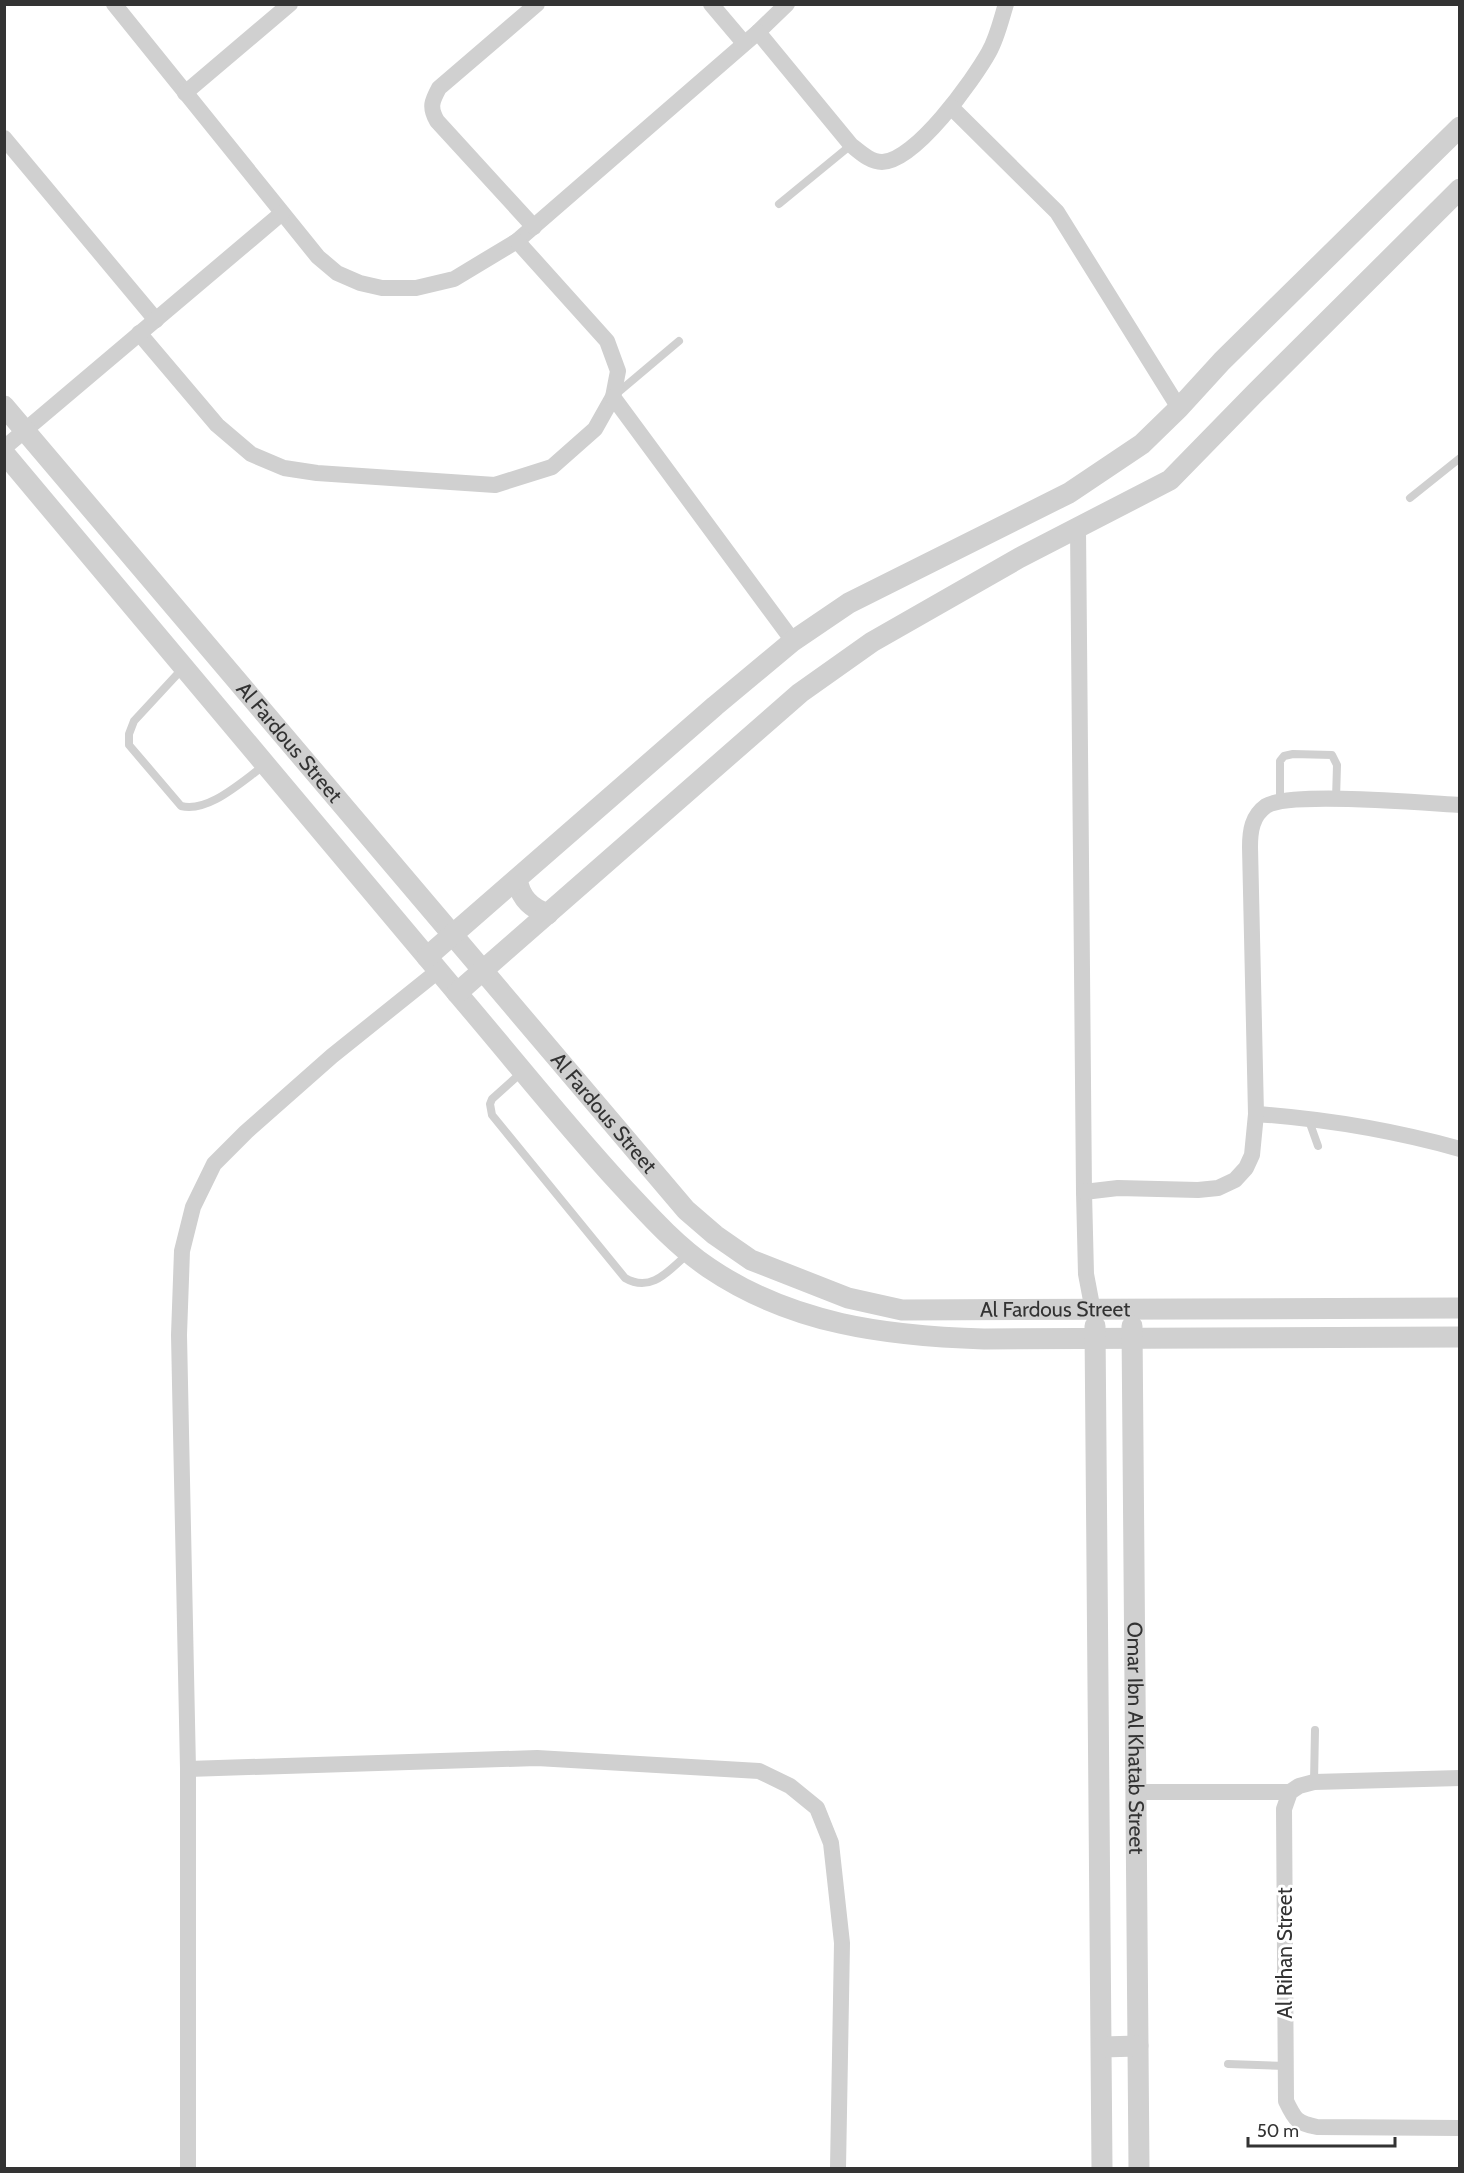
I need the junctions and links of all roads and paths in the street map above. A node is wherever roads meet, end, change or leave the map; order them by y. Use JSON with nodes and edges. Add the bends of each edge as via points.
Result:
{"nodes":[{"id":1,"x":114,"y":4,"type":"edge"},
{"id":2,"x":290,"y":4,"type":"edge"},
{"id":3,"x":711,"y":4,"type":"edge"},
{"id":4,"x":787,"y":4,"type":"edge"},
{"id":5,"x":1006,"y":4,"type":"edge"},
{"id":6,"x":528,"y":8,"type":"edge"},
{"id":7,"x":758,"y":32,"type":"junction"},
{"id":8,"x":744,"y":43,"type":"junction"},
{"id":9,"x":185,"y":93,"type":"junction"},
{"id":10,"x":952,"y":108,"type":"junction"},
{"id":11,"x":1460,"y":127,"type":"edge"},
{"id":12,"x":4,"y":138,"type":"edge"},
{"id":13,"x":851,"y":145,"type":"junction"},
{"id":14,"x":1460,"y":189,"type":"edge"},
{"id":15,"x":780,"y":204,"type":"dead end"},
{"id":16,"x":282,"y":213,"type":"junction"},
{"id":17,"x":534,"y":227,"type":"junction"},
{"id":18,"x":518,"y":241,"type":"junction"},
{"id":19,"x":156,"y":320,"type":"junction"},
{"id":20,"x":139,"y":333,"type":"junction"},
{"id":21,"x":679,"y":341,"type":"dead end"},
{"id":22,"x":613,"y":397,"type":"junction"},
{"id":23,"x":4,"y":406,"type":"edge"},
{"id":24,"x":1179,"y":408,"type":"junction"},
{"id":25,"x":25,"y":431,"type":"junction"},
{"id":26,"x":4,"y":448,"type":"edge"},
{"id":27,"x":4,"y":453,"type":"edge"},
{"id":28,"x":1460,"y":458,"type":"edge"},
{"id":29,"x":1410,"y":498,"type":"dead end"},
{"id":30,"x":1078,"y":528,"type":"junction"},
{"id":31,"x":794,"y":641,"type":"junction"},
{"id":32,"x":184,"y":667,"type":"junction"},
{"id":33,"x":266,"y":764,"type":"junction"},
{"id":34,"x":1335,"y":799,"type":"junction"},
{"id":35,"x":1281,"y":800,"type":"junction"},
{"id":36,"x":1460,"y":805,"type":"edge"},
{"id":37,"x":517,"y":879,"type":"junction"},
{"id":38,"x":422,"y":898,"type":"junction"},
{"id":39,"x":548,"y":914,"type":"junction"},
{"id":40,"x":397,"y":921,"type":"junction"},
{"id":41,"x":453,"y":935,"type":"junction"},
{"id":42,"x":433,"y":964,"type":"junction"},
{"id":43,"x":483,"y":970,"type":"junction"},
{"id":44,"x":457,"y":993,"type":"junction"},
{"id":45,"x":520,"y":1016,"type":"junction"},
{"id":46,"x":495,"y":1038,"type":"junction"},
{"id":47,"x":522,"y":1072,"type":"junction"},
{"id":48,"x":1256,"y":1114,"type":"junction"},
{"id":49,"x":1308,"y":1118,"type":"junction"},
{"id":50,"x":1318,"y":1146,"type":"dead end"},
{"id":51,"x":1460,"y":1149,"type":"edge"},
{"id":52,"x":1084,"y":1192,"type":"junction"},
{"id":53,"x":690,"y":1252,"type":"junction"},
{"id":54,"x":1460,"y":1308,"type":"edge"},
{"id":55,"x":1132,"y":1310,"type":"junction"},
{"id":56,"x":1093,"y":1311,"type":"junction"},
{"id":57,"x":1460,"y":1337,"type":"edge"},
{"id":58,"x":1132,"y":1338,"type":"junction"},
{"id":59,"x":1096,"y":1339,"type":"junction"},
{"id":60,"x":1315,"y":1730,"type":"dead end"},
{"id":61,"x":188,"y":1769,"type":"junction"},
{"id":62,"x":1460,"y":1778,"type":"edge"},
{"id":63,"x":1314,"y":1782,"type":"junction"},
{"id":64,"x":1136,"y":1792,"type":"junction"},
{"id":65,"x":1290,"y":1792,"type":"junction"},
{"id":66,"x":1138,"y":2046,"type":"junction"},
{"id":67,"x":1102,"y":2048,"type":"junction"},
{"id":68,"x":1228,"y":2064,"type":"dead end"},
{"id":69,"x":1286,"y":2066,"type":"junction"},
{"id":70,"x":1460,"y":2128,"type":"edge"},
{"id":71,"x":188,"y":2169,"type":"edge"},
{"id":72,"x":838,"y":2169,"type":"edge"},
{"id":73,"x":1102,"y":2169,"type":"edge"},
{"id":74,"x":1139,"y":2169,"type":"edge"}],
"edges":[{"from":1,"to":9,"type":"street"},
{"from":2,"to":9,"type":"street"},
{"from":3,"to":8,"type":"street"},
{"from":4,"to":7,"type":"street"},
{"from":5,"to":10,"type":"street","via":[[991,50]]},
{"from":6,"to":17,"type":"street","via":[[439,88],[432,101],[432,112]]},
{"from":7,"to":8,"type":"street"},
{"from":7,"to":13,"type":"street"},
{"from":8,"to":17,"type":"street"},
{"from":9,"to":16,"type":"street"},
{"from":10,"to":13,"type":"street","via":[[905,154],[883,162],[866,158]]},
{"from":10,"to":24,"type":"street","via":[[1057,212]]},
{"from":11,"to":24,"type":"street"},
{"from":12,"to":19,"type":"street"},
{"from":13,"to":15,"type":"lane"},
{"from":14,"to":30,"type":"street","via":[[1170,480]]},
{"from":16,"to":18,"type":"street","via":[[336,273],[382,288],[416,288],[454,279]]},
{"from":16,"to":19,"type":"street"},
{"from":17,"to":18,"type":"street"},
{"from":18,"to":22,"type":"street","via":[[607,341],[618,371]]},
{"from":19,"to":20,"type":"street"},
{"from":20,"to":22,"type":"street","via":[[217,425],[251,454],[284,468],[317,473],[495,485],[552,467],[595,429]]},
{"from":20,"to":25,"type":"street"},
{"from":21,"to":22,"type":"lane"},
{"from":22,"to":31,"type":"street"},
{"from":23,"to":25,"type":"street","name":"Al Fardous Street"},
{"from":24,"to":31,"type":"street","via":[[1142,444],[1069,493],[849,603]]},
{"from":25,"to":26,"type":"street"},
{"from":25,"to":38,"type":"street","name":"Al Fardous Street"},
{"from":27,"to":32,"type":"street","name":"Al Fardous Street"},
{"from":28,"to":29,"type":"lane"},
{"from":30,"to":39,"type":"street","via":[[872,642],[800,693]]},
{"from":30,"to":52,"type":"street"},
{"from":31,"to":37,"type":"street"},
{"from":32,"to":33,"type":"street","name":"Al Fardous Street"},
{"from":32,"to":33,"type":"lane","via":[[134,721],[129,745],[181,806],[192,808],[210,803]]},
{"from":33,"to":40,"type":"street","name":"Al Fardous Street"},
{"from":34,"to":35,"type":"street"},
{"from":34,"to":35,"type":"lane","via":[[1337,765],[1332,755],[1293,754],[1280,761]]},
{"from":34,"to":36,"type":"street"},
{"from":35,"to":48,"type":"street","via":[[1257,814],[1250,828]]},
{"from":37,"to":39,"type":"street","via":[[526,902]]},
{"from":37,"to":41,"type":"street"},
{"from":38,"to":40,"type":"street"},
{"from":38,"to":41,"type":"street","name":"Al Fardous Street"},
{"from":39,"to":43,"type":"street"},
{"from":40,"to":42,"type":"street","name":"Al Fardous Street"},
{"from":41,"to":42,"type":"street"},
{"from":41,"to":43,"type":"street","name":"Al Fardous Street"},
{"from":42,"to":44,"type":"street","name":"Al Fardous Street"},
{"from":42,"to":61,"type":"street","via":[[214,1164],[193,1207],[182,1251],[178,1335]]},
{"from":43,"to":44,"type":"street"},
{"from":43,"to":45,"type":"street","name":"Al Fardous Street"},
{"from":44,"to":46,"type":"street","name":"Al Fardous Street"},
{"from":45,"to":46,"type":"street"},
{"from":45,"to":56,"type":"street","name":"Al Fardous Street","via":[[686,1210],[751,1260],[848,1298],[902,1310]]},
{"from":46,"to":47,"type":"street","name":"Al Fardous Street"},
{"from":47,"to":53,"type":"street","name":"Al Fardous Street","via":[[643,1209]]},
{"from":47,"to":53,"type":"lane","via":[[492,1099],[492,1115],[625,1278],[640,1285],[656,1281]]},
{"from":48,"to":49,"type":"street"},
{"from":48,"to":52,"type":"street","via":[[1252,1155],[1246,1168],[1235,1180],[1218,1188]]},
{"from":49,"to":50,"type":"lane"},
{"from":49,"to":51,"type":"street","via":[[1411,1135]]},
{"from":52,"to":56,"type":"street","via":[[1086,1274]]},
{"from":53,"to":59,"type":"street","name":"Al Fardous Street","via":[[708,1267],[794,1310],[884,1333]]},
{"from":54,"to":55,"type":"street","name":"Al Fardous Street"},
{"from":55,"to":56,"type":"street","name":"Al Fardous Street"},
{"from":55,"to":58,"type":"street","name":"Omar Ibn Al Khatab Street"},
{"from":56,"to":59,"type":"street","name":"Omar Ibn Al Khatab Street"},
{"from":57,"to":58,"type":"street","name":"Al Fardous Street"},
{"from":58,"to":59,"type":"street","name":"Al Fardous Street"},
{"from":58,"to":64,"type":"street","name":"Omar Ibn Al Khatab Street"},
{"from":59,"to":67,"type":"street","name":"Omar Ibn Al Khatab Street"},
{"from":60,"to":63,"type":"lane"},
{"from":61,"to":71,"type":"street"},
{"from":61,"to":72,"type":"street","via":[[537,1758],[759,1771],[790,1786],[817,1808],[831,1843],[842,1943]]},
{"from":62,"to":63,"type":"street"},
{"from":63,"to":65,"type":"street"},
{"from":64,"to":65,"type":"street"},
{"from":64,"to":66,"type":"street","name":"Omar Ibn Al Khatab Street"},
{"from":65,"to":69,"type":"street","name":"Al Rihan Street","via":[[1284,1809]]},
{"from":66,"to":67,"type":"street"},
{"from":66,"to":74,"type":"street","name":"Omar Ibn Al Khatab Street"},
{"from":67,"to":73,"type":"street","name":"Omar Ibn Al Khatab Street"},
{"from":68,"to":69,"type":"lane"},
{"from":69,"to":70,"type":"street","name":"Al Rihan Street","via":[[1286,2101],[1294,2119],[1306,2125]]}]}
